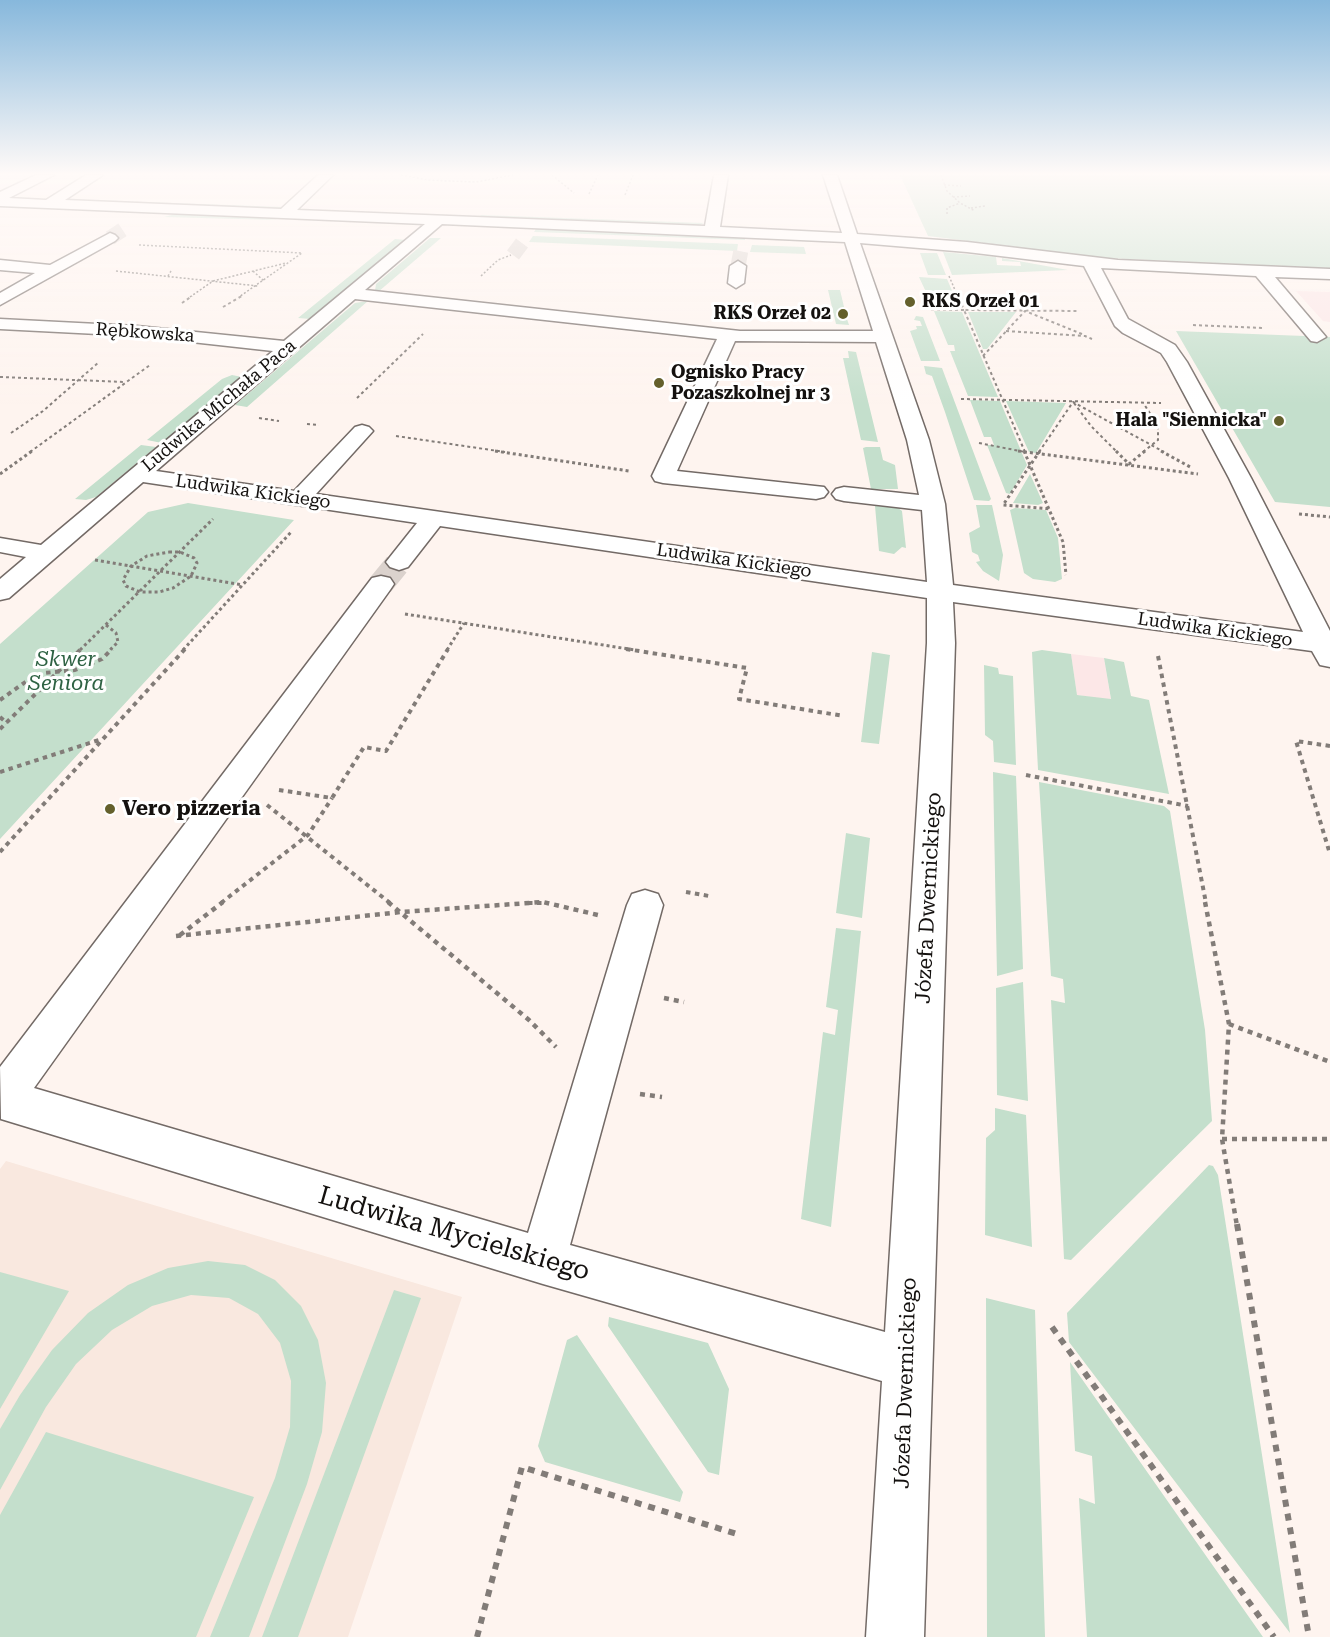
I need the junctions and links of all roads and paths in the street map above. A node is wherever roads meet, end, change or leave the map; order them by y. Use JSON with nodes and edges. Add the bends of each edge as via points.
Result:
{"nodes":[{"id":1,"x":85,"y":251,"type":"tunnel mouth"},
{"id":2,"x":402,"y":251,"type":"edge"},
{"id":3,"x":854,"y":251,"type":"edge"},
{"id":4,"x":1003,"y":251,"type":"edge"},
{"id":5,"x":740,"y":253,"type":"tunnel mouth"},
{"id":6,"x":289,"y":262,"type":"dead end"},
{"id":7,"x":1090,"y":262,"type":"junction"},
{"id":8,"x":0,"y":265,"type":"edge"},
{"id":9,"x":945,"y":267,"type":"dead end"},
{"id":10,"x":57,"y":268,"type":"junction"},
{"id":11,"x":171,"y":271,"type":"dead end"},
{"id":12,"x":1261,"y":271,"type":"junction"},
{"id":13,"x":253,"y":272,"type":"junction"},
{"id":14,"x":1330,"y":274,"type":"edge"},
{"id":15,"x":168,"y":276,"type":"junction"},
{"id":16,"x":213,"y":281,"type":"junction"},
{"id":17,"x":264,"y":281,"type":"dead end"},
{"id":18,"x":736,"y":283,"type":"tunnel mouth"},
{"id":19,"x":258,"y":286,"type":"dead end"},
{"id":20,"x":352,"y":294,"type":"junction"},
{"id":21,"x":0,"y":300,"type":"edge"},
{"id":22,"x":452,"y":305,"type":"junction"},
{"id":23,"x":179,"y":306,"type":"dead end"},
{"id":24,"x":925,"y":309,"type":"dead end"},
{"id":25,"x":964,"y":310,"type":"junction"},
{"id":26,"x":1025,"y":311,"type":"junction"},
{"id":27,"x":0,"y":314,"type":"edge"},
{"id":28,"x":1118,"y":317,"type":"junction"},
{"id":29,"x":0,"y":324,"type":"edge"},
{"id":30,"x":73,"y":328,"type":"junction"},
{"id":31,"x":1313,"y":332,"type":"joint"},
{"id":32,"x":728,"y":335,"type":"junction"},
{"id":33,"x":882,"y":336,"type":"junction"},
{"id":34,"x":1085,"y":336,"type":"dead end"},
{"id":35,"x":289,"y":347,"type":"junction"},
{"id":36,"x":983,"y":356,"type":"junction"},
{"id":37,"x":0,"y":377,"type":"edge"},
{"id":38,"x":77,"y":380,"type":"junction"},
{"id":39,"x":126,"y":382,"type":"dead end"},
{"id":40,"x":961,"y":399,"type":"dead end"},
{"id":41,"x":1002,"y":399,"type":"junction"},
{"id":42,"x":1073,"y":402,"type":"junction"},
{"id":43,"x":1144,"y":403,"type":"junction"},
{"id":44,"x":1200,"y":404,"type":"junction"},
{"id":45,"x":362,"y":431,"type":"junction"},
{"id":46,"x":11,"y":433,"type":"dead end"},
{"id":47,"x":979,"y":443,"type":"dead end"},
{"id":48,"x":1153,"y":444,"type":"junction"},
{"id":49,"x":1024,"y":453,"type":"junction"},
{"id":50,"x":1038,"y":455,"type":"junction"},
{"id":51,"x":1129,"y":464,"type":"junction"},
{"id":52,"x":1031,"y":467,"type":"junction"},
{"id":53,"x":138,"y":475,"type":"junction"},
{"id":54,"x":663,"y":476,"type":"junction"},
{"id":55,"x":816,"y":492,"type":"dead end"},
{"id":56,"x":844,"y":494,"type":"dead end"},
{"id":57,"x":299,"y":499,"type":"junction"},
{"id":58,"x":933,"y":504,"type":"junction"},
{"id":59,"x":1050,"y":509,"type":"junction"},
{"id":60,"x":219,"y":514,"type":"dead end"},
{"id":61,"x":433,"y":519,"type":"junction"},
{"id":62,"x":297,"y":526,"type":"dead end"},
{"id":63,"x":0,"y":545,"type":"edge"},
{"id":64,"x":180,"y":552,"type":"junction"},
{"id":65,"x":46,"y":553,"type":"junction"},
{"id":66,"x":85,"y":558,"type":"dead end"},
{"id":67,"x":131,"y":566,"type":"junction"},
{"id":68,"x":161,"y":571,"type":"junction"},
{"id":69,"x":191,"y":576,"type":"junction"},
{"id":70,"x":1067,"y":581,"type":"dead end"},
{"id":71,"x":382,"y":584,"type":"junction"},
{"id":72,"x":243,"y":585,"type":"junction"},
{"id":73,"x":940,"y":590,"type":"junction"},
{"id":74,"x":0,"y":592,"type":"edge"},
{"id":75,"x":140,"y":592,"type":"junction"},
{"id":76,"x":464,"y":623,"type":"junction"},
{"id":77,"x":106,"y":625,"type":"junction"},
{"id":78,"x":1327,"y":649,"type":"edge"},
{"id":79,"x":1158,"y":654,"type":"dead end"},
{"id":80,"x":59,"y":672,"type":"junction"},
{"id":81,"x":0,"y":700,"type":"edge"},
{"id":82,"x":844,"y":716,"type":"dead end"},
{"id":83,"x":0,"y":717,"type":"edge"},
{"id":84,"x":7,"y":723,"type":"junction"},
{"id":85,"x":0,"y":729,"type":"edge"},
{"id":86,"x":104,"y":739,"type":"junction"},
{"id":87,"x":1330,"y":746,"type":"edge"},
{"id":88,"x":0,"y":772,"type":"edge"},
{"id":89,"x":1026,"y":775,"type":"dead end"},
{"id":90,"x":234,"y":782,"type":"junction"},
{"id":91,"x":332,"y":798,"type":"junction"},
{"id":92,"x":1188,"y":806,"type":"junction"},
{"id":93,"x":308,"y":835,"type":"junction"},
{"id":94,"x":0,"y":852,"type":"edge"},
{"id":95,"x":1330,"y":854,"type":"edge"},
{"id":96,"x":401,"y":912,"type":"junction"},
{"id":97,"x":642,"y":915,"type":"joint"},
{"id":98,"x":180,"y":935,"type":"junction"},
{"id":99,"x":115,"y":943,"type":"junction"},
{"id":100,"x":1229,"y":1024,"type":"junction"},
{"id":101,"x":1330,"y":1062,"type":"edge"},
{"id":102,"x":595,"y":1080,"type":"junction"},
{"id":103,"x":1,"y":1099,"type":"edge"},
{"id":104,"x":1222,"y":1139,"type":"junction"},
{"id":105,"x":1330,"y":1139,"type":"edge"},
{"id":106,"x":543,"y":1261,"type":"junction"},
{"id":107,"x":1053,"y":1327,"type":"dead end"},
{"id":108,"x":908,"y":1363,"type":"junction"},
{"id":109,"x":740,"y":1535,"type":"dead end"},
{"id":110,"x":477,"y":1637,"type":"edge"},
{"id":111,"x":895,"y":1637,"type":"edge"},
{"id":112,"x":1274,"y":1637,"type":"edge"},
{"id":113,"x":1309,"y":1637,"type":"edge"}],
"edges":[{"from":1,"to":10,"type":"street"},
{"from":2,"to":20,"type":"street","name":"Ludwika Michała Paca"},
{"from":3,"to":33,"type":"street","name":"Józefa Dwernickiego"},
{"from":4,"to":7,"type":"street"},
{"from":5,"to":18,"type":"street"},
{"from":6,"to":13,"type":"path"},
{"from":7,"to":12,"type":"street"},
{"from":7,"to":28,"type":"street"},
{"from":8,"to":10,"type":"street"},
{"from":9,"to":25,"type":"path"},
{"from":10,"to":15,"type":"path"},
{"from":10,"to":21,"type":"street"},
{"from":11,"to":15,"type":"path"},
{"from":12,"to":14,"type":"street"},
{"from":12,"to":31,"type":"street"},
{"from":13,"to":16,"type":"path"},
{"from":13,"to":17,"type":"path"},
{"from":15,"to":16,"type":"path"},
{"from":16,"to":19,"type":"path"},
{"from":16,"to":23,"type":"path"},
{"from":20,"to":22,"type":"street"},
{"from":20,"to":35,"type":"street","name":"Ludwika Michała Paca"},
{"from":22,"to":32,"type":"street"},
{"from":22,"to":45,"type":"path","via":[[328,427]]},
{"from":24,"to":25,"type":"path"},
{"from":25,"to":26,"type":"path"},
{"from":25,"to":36,"type":"path"},
{"from":26,"to":28,"type":"path"},
{"from":26,"to":34,"type":"path"},
{"from":26,"to":36,"type":"path"},
{"from":27,"to":30,"type":"street","via":[[58,322]]},
{"from":28,"to":31,"type":"path"},
{"from":28,"to":44,"type":"street","via":[[1129,329],[1168,349]]},
{"from":29,"to":30,"type":"street","name":"Rębkowska"},
{"from":30,"to":35,"type":"street","name":"Rębkowska"},
{"from":32,"to":33,"type":"street"},
{"from":32,"to":54,"type":"street"},
{"from":33,"to":58,"type":"street","name":"Józefa Dwernickiego","via":[[918,440]]},
{"from":35,"to":53,"type":"street","name":"Ludwika Michała Paca"},
{"from":36,"to":41,"type":"path"},
{"from":37,"to":38,"type":"path"},
{"from":38,"to":39,"type":"path"},
{"from":38,"to":46,"type":"path"},
{"from":40,"to":41,"type":"path"},
{"from":41,"to":42,"type":"path"},
{"from":41,"to":49,"type":"path"},
{"from":42,"to":43,"type":"path"},
{"from":42,"to":48,"type":"path"},
{"from":42,"to":50,"type":"path"},
{"from":42,"to":51,"type":"path"},
{"from":43,"to":44,"type":"path"},
{"from":43,"to":48,"type":"path","via":[[1158,426],[1158,440]]},
{"from":44,"to":78,"type":"street"},
{"from":45,"to":54,"type":"path"},
{"from":45,"to":57,"type":"street"},
{"from":47,"to":49,"type":"path"},
{"from":48,"to":51,"type":"path"},
{"from":48,"to":51,"type":"path","via":[[1203,474]]},
{"from":49,"to":50,"type":"path"},
{"from":49,"to":52,"type":"path"},
{"from":50,"to":51,"type":"path"},
{"from":50,"to":52,"type":"path"},
{"from":52,"to":59,"type":"path"},
{"from":52,"to":59,"type":"path","via":[[1003,505]]},
{"from":53,"to":57,"type":"street","name":"Ludwika Kickiego"},
{"from":53,"to":65,"type":"street","name":"Ludwika Michała Paca"},
{"from":54,"to":55,"type":"street"},
{"from":56,"to":58,"type":"street"},
{"from":57,"to":61,"type":"street","name":"Ludwika Kickiego"},
{"from":58,"to":73,"type":"street","name":"Józefa Dwernickiego"},
{"from":59,"to":70,"type":"path","via":[[1063,542]]},
{"from":60,"to":64,"type":"path"},
{"from":61,"to":71,"type":"street"},
{"from":61,"to":73,"type":"street","name":"Ludwika Kickiego"},
{"from":62,"to":72,"type":"path"},
{"from":63,"to":65,"type":"street"},
{"from":64,"to":67,"type":"path","via":[[157,553]]},
{"from":64,"to":68,"type":"path"},
{"from":64,"to":69,"type":"path","via":[[194,558]]},
{"from":65,"to":74,"type":"street","name":"Ludwika Michała Paca"},
{"from":66,"to":67,"type":"path"},
{"from":67,"to":68,"type":"path"},
{"from":67,"to":75,"type":"path","via":[[123,580],[126,586]]},
{"from":68,"to":69,"type":"path"},
{"from":68,"to":75,"type":"path"},
{"from":69,"to":72,"type":"path"},
{"from":69,"to":75,"type":"path","via":[[173,588]]},
{"from":71,"to":76,"type":"path"},
{"from":71,"to":90,"type":"street"},
{"from":72,"to":86,"type":"path"},
{"from":73,"to":78,"type":"street","name":"Ludwika Kickiego"},
{"from":73,"to":108,"type":"street","name":"Józefa Dwernickiego","via":[[940,675]]},
{"from":75,"to":77,"type":"path"},
{"from":76,"to":82,"type":"path","via":[[747,668],[739,699]]},
{"from":76,"to":91,"type":"path","via":[[386,751],[364,747]]},
{"from":77,"to":80,"type":"path"},
{"from":77,"to":80,"type":"path","via":[[116,633],[118,642],[111,651],[89,665]]},
{"from":79,"to":92,"type":"path"},
{"from":80,"to":81,"type":"path","via":[[31,678]]},
{"from":80,"to":84,"type":"path"},
{"from":83,"to":84,"type":"path"},
{"from":84,"to":85,"type":"path"},
{"from":86,"to":88,"type":"path"},
{"from":86,"to":94,"type":"path"},
{"from":87,"to":95,"type":"path","via":[[1296,741]]},
{"from":89,"to":92,"type":"path"},
{"from":90,"to":91,"type":"path"},
{"from":90,"to":93,"type":"path"},
{"from":90,"to":99,"type":"street"},
{"from":91,"to":93,"type":"path"},
{"from":92,"to":100,"type":"path"},
{"from":93,"to":96,"type":"path"},
{"from":93,"to":98,"type":"path"},
{"from":96,"to":97,"type":"path","via":[[543,902]]},
{"from":96,"to":98,"type":"path"},
{"from":96,"to":102,"type":"path"},
{"from":97,"to":102,"type":"street"},
{"from":98,"to":99,"type":"path"},
{"from":99,"to":103,"type":"street"},
{"from":100,"to":101,"type":"path"},
{"from":100,"to":104,"type":"path"},
{"from":102,"to":106,"type":"street"},
{"from":103,"to":106,"type":"street","name":"Ludwika Mycielskiego"},
{"from":104,"to":105,"type":"path"},
{"from":104,"to":113,"type":"path"},
{"from":106,"to":108,"type":"street","name":"Ludwika Mycielskiego"},
{"from":107,"to":112,"type":"path"},
{"from":108,"to":111,"type":"street","name":"Józefa Dwernickiego"},
{"from":109,"to":110,"type":"path","via":[[522,1467]]}]}
